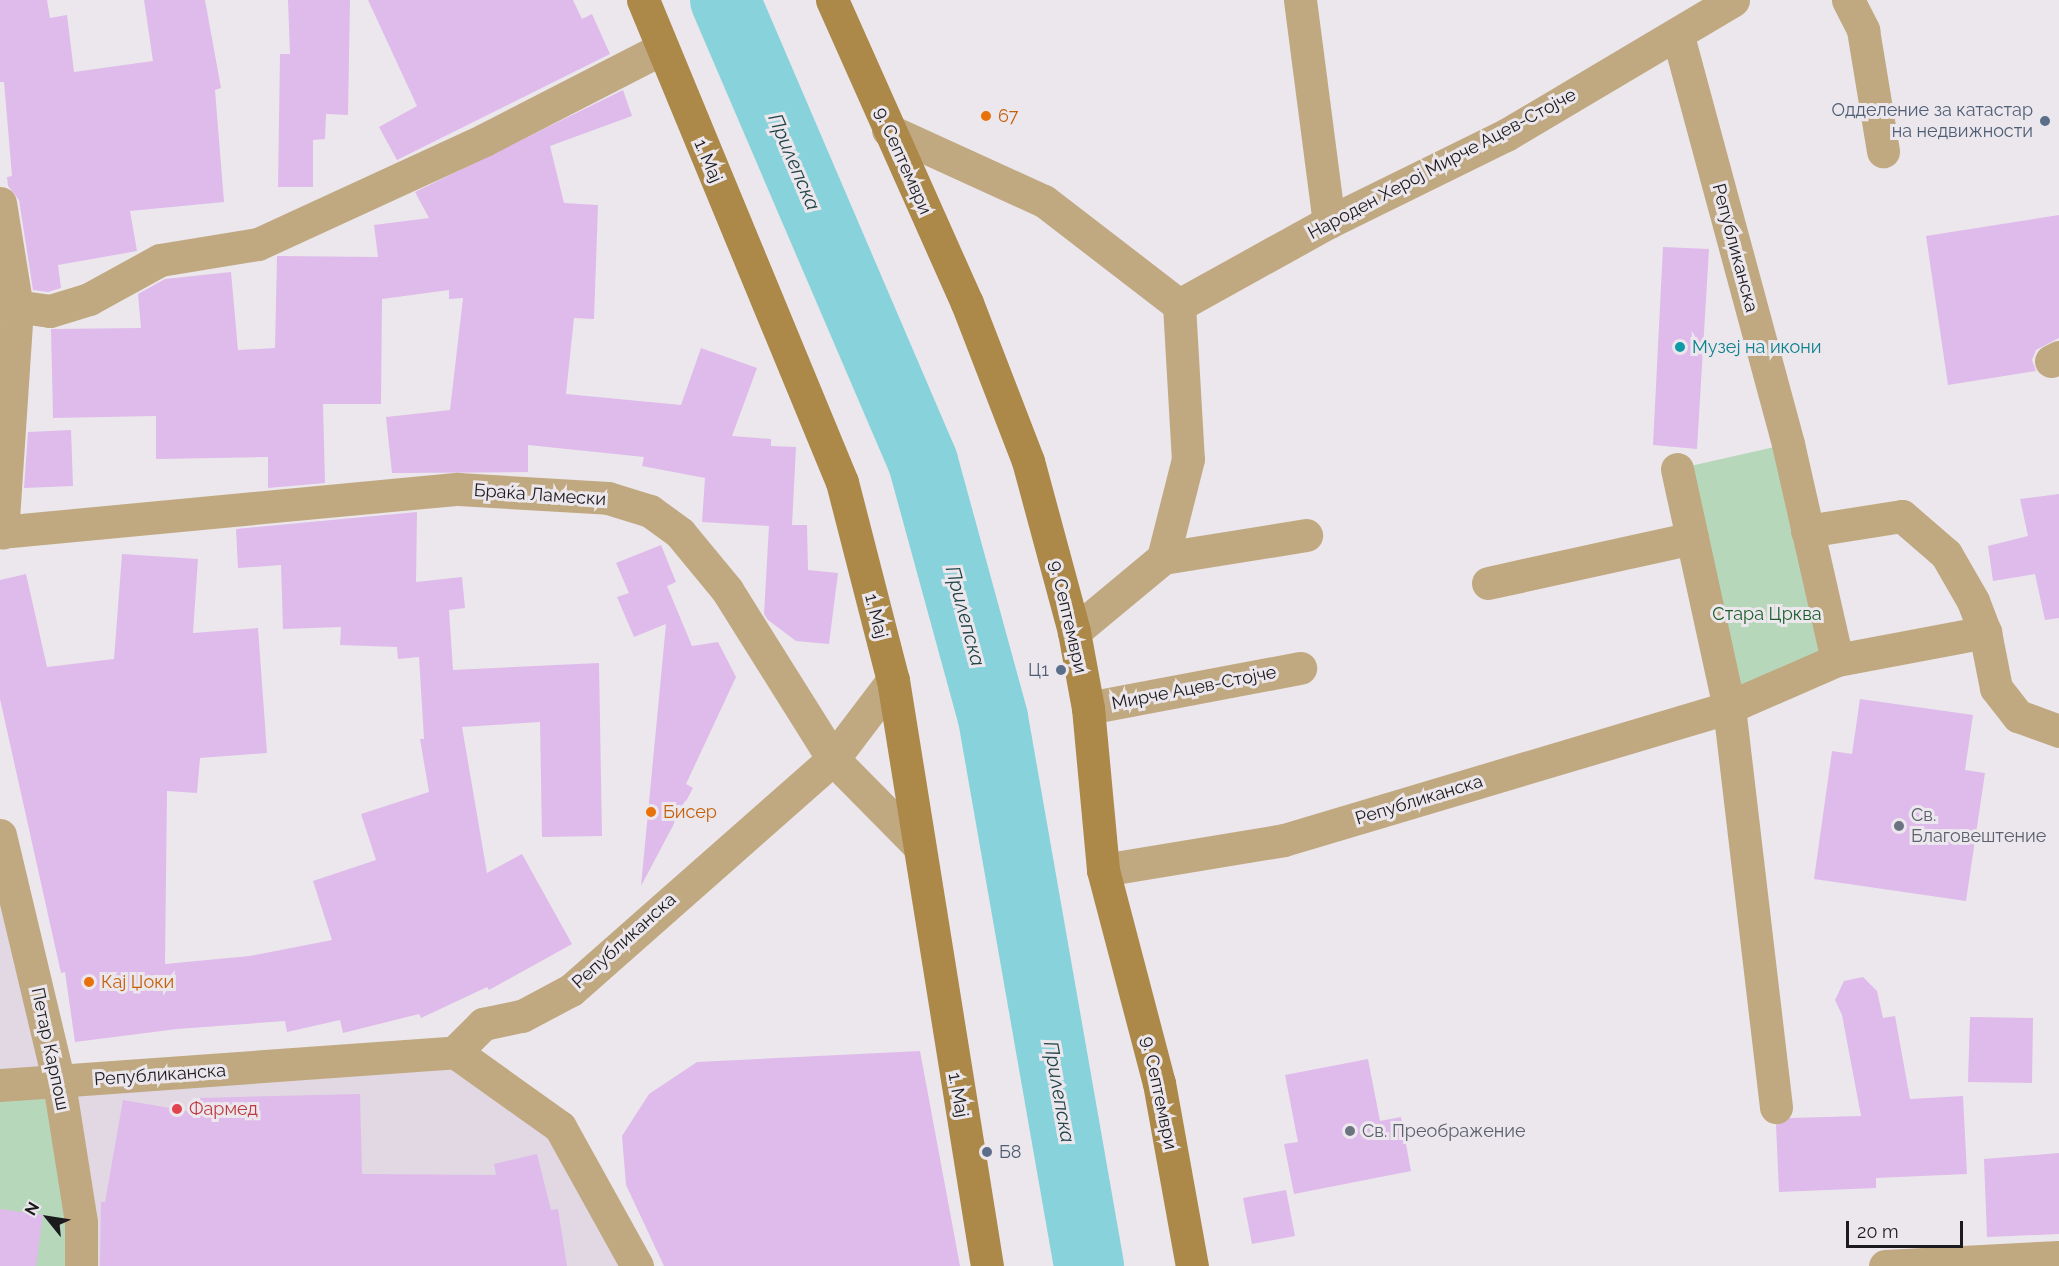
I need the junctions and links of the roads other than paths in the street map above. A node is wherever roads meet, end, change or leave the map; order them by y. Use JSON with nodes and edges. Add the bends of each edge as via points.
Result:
{"nodes":[{"id":1,"x":643,"y":0,"type":"edge"},
{"id":2,"x":832,"y":0,"type":"edge"},
{"id":3,"x":1300,"y":0,"type":"edge"},
{"id":4,"x":1733,"y":0,"type":"edge"},
{"id":5,"x":1848,"y":0,"type":"edge"},
{"id":6,"x":1678,"y":36,"type":"junction"},
{"id":7,"x":661,"y":49,"type":"junction"},
{"id":8,"x":888,"y":130,"type":"junction"},
{"id":9,"x":1883,"y":151,"type":"dead end"},
{"id":10,"x":0,"y":203,"type":"edge"},
{"id":11,"x":1329,"y":222,"type":"junction"},
{"id":12,"x":1179,"y":305,"type":"junction"},
{"id":13,"x":8,"y":306,"type":"edge"},
{"id":14,"x":1677,"y":470,"type":"dead end"},
{"id":15,"x":1807,"y":531,"type":"junction"},
{"id":16,"x":1,"y":532,"type":"edge"},
{"id":17,"x":1306,"y":535,"type":"dead end"},
{"id":18,"x":1692,"y":538,"type":"junction"},
{"id":19,"x":1163,"y":558,"type":"junction"},
{"id":20,"x":1488,"y":583,"type":"dead end"},
{"id":21,"x":1074,"y":632,"type":"junction"},
{"id":22,"x":1985,"y":632,"type":"junction"},
{"id":23,"x":1837,"y":660,"type":"junction"},
{"id":24,"x":1300,"y":668,"type":"dead end"},
{"id":25,"x":893,"y":680,"type":"junction"},
{"id":26,"x":1729,"y":706,"type":"junction"},
{"id":27,"x":1088,"y":708,"type":"junction"},
{"id":28,"x":2059,"y":731,"type":"edge"},
{"id":29,"x":833,"y":759,"type":"junction"},
{"id":30,"x":0,"y":835,"type":"edge"},
{"id":31,"x":917,"y":844,"type":"junction"},
{"id":32,"x":1103,"y":870,"type":"junction"},
{"id":33,"x":8,"y":901,"type":"edge"},
{"id":34,"x":455,"y":1053,"type":"junction"},
{"id":35,"x":59,"y":1083,"type":"junction"},
{"id":36,"x":0,"y":1085,"type":"edge"},
{"id":37,"x":1776,"y":1107,"type":"dead end"},
{"id":38,"x":2059,"y":1257,"type":"edge"},
{"id":39,"x":81,"y":1266,"type":"edge"},
{"id":40,"x":637,"y":1266,"type":"edge"},
{"id":41,"x":987,"y":1266,"type":"edge"},
{"id":42,"x":1192,"y":1266,"type":"edge"},
{"id":43,"x":1885,"y":1266,"type":"edge"}],
"edges":[{"from":1,"to":7,"type":"street","name":"1. Мај"},
{"from":2,"to":8,"type":"street","name":"9. Септември"},
{"from":3,"to":11,"type":"street"},
{"from":4,"to":6,"type":"street","name":"Народен Херој Мирче Ацев-Стојче"},
{"from":5,"to":9,"type":"street","via":[[1863,30]]},
{"from":6,"to":11,"type":"street","name":"Народен Херој Мирче Ацев-Стојче","via":[[1506,135]]},
{"from":6,"to":15,"type":"street","name":"Републиканска","via":[[1788,444]]},
{"from":7,"to":13,"type":"street","via":[[484,140],[258,244],[160,260],[89,299],[50,311]]},
{"from":7,"to":25,"type":"street","name":"1. Мај","via":[[842,482]]},
{"from":8,"to":12,"type":"street","via":[[1044,201]]},
{"from":8,"to":21,"type":"street","name":"9. Септември","via":[[967,303],[1028,462]]},
{"from":10,"to":13,"type":"street"},
{"from":11,"to":12,"type":"street","name":"Народен Херој Мирче Ацев-Стојче"},
{"from":12,"to":19,"type":"street","via":[[1188,459]]},
{"from":13,"to":16,"type":"street"},
{"from":14,"to":18,"type":"street"},
{"from":15,"to":22,"type":"street","via":[[1902,516],[1946,554],[1973,601]]},
{"from":15,"to":23,"type":"street","name":"Републиканска"},
{"from":16,"to":29,"type":"street","name":"Браќа Ламески","via":[[458,489],[608,498],[650,511],[680,533],[727,590]]},
{"from":17,"to":19,"type":"street"},
{"from":18,"to":20,"type":"street"},
{"from":18,"to":26,"type":"street"},
{"from":19,"to":21,"type":"street"},
{"from":21,"to":27,"type":"street","name":"9. Септември"},
{"from":22,"to":23,"type":"street","name":"Републиканска"},
{"from":22,"to":28,"type":"street","via":[[1996,688],[2019,716]]},
{"from":23,"to":26,"type":"street","name":"Републиканска"},
{"from":24,"to":27,"type":"street","name":"Мирче Ацев-Стојче"},
{"from":25,"to":29,"type":"street","name":"Републиканска"},
{"from":25,"to":31,"type":"street","name":"1. Мај"},
{"from":26,"to":32,"type":"street","name":"Републиканска","via":[[1284,840]]},
{"from":26,"to":37,"type":"street"},
{"from":27,"to":32,"type":"street","name":"9. Септември"},
{"from":29,"to":31,"type":"street","name":"Браќа Ламески"},
{"from":29,"to":34,"type":"street","name":"Републиканска","via":[[571,990],[522,1016],[483,1024]]},
{"from":30,"to":33,"type":"street","name":"Петар Карпош"},
{"from":31,"to":41,"type":"street","name":"1. Мај"},
{"from":32,"to":42,"type":"street","name":"9. Септември","via":[[1159,1083]]},
{"from":33,"to":35,"type":"street","name":"Петар Карпош"},
{"from":34,"to":35,"type":"street","name":"Републиканска"},
{"from":34,"to":40,"type":"street","via":[[560,1127]]},
{"from":35,"to":36,"type":"street","name":"Републиканска"},
{"from":35,"to":39,"type":"street","name":"Петар Карпош","via":[[81,1222]]},
{"from":38,"to":43,"type":"street"}]}
